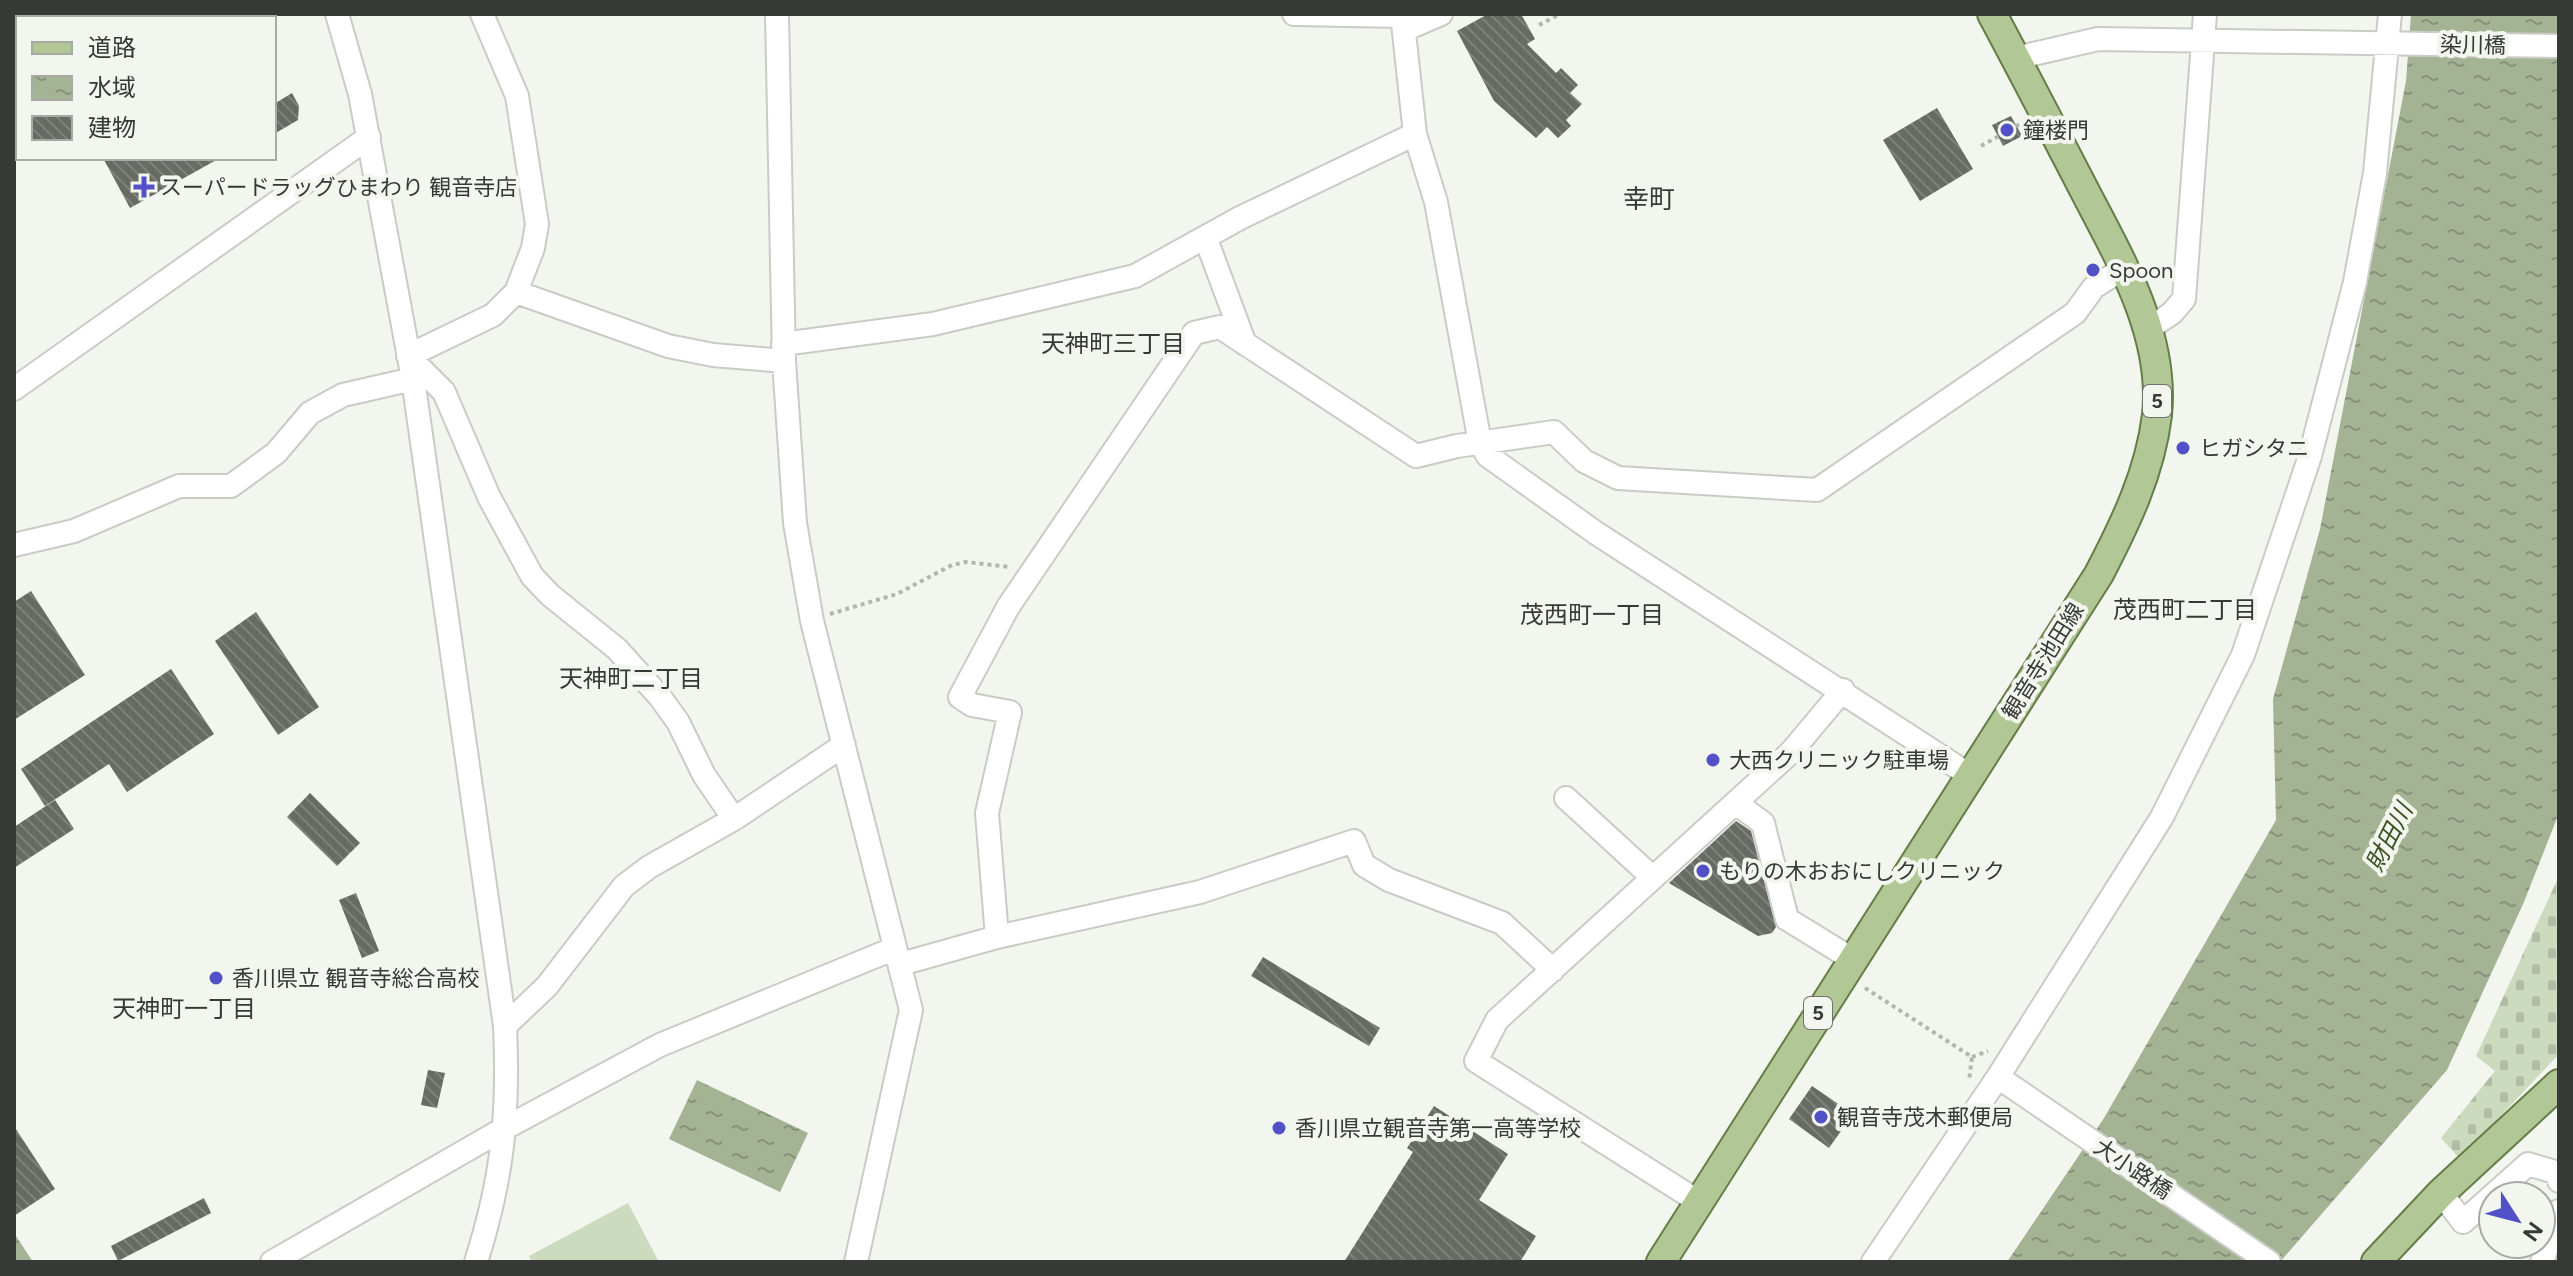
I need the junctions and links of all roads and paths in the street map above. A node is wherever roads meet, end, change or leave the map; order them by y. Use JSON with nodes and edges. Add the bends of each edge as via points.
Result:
{"nodes":[{"id":1,"x":337,"y":14,"type":"edge"},
{"id":2,"x":482,"y":14,"type":"edge"},
{"id":3,"x":777,"y":14,"type":"edge"},
{"id":4,"x":1294,"y":14,"type":"edge"},
{"id":5,"x":1441,"y":14,"type":"edge"},
{"id":6,"x":1560,"y":14,"type":"edge"},
{"id":7,"x":1992,"y":14,"type":"edge"},
{"id":8,"x":2205,"y":14,"type":"edge"},
{"id":9,"x":2390,"y":14,"type":"edge"},
{"id":10,"x":1403,"y":20,"type":"edge"},
{"id":11,"x":1539,"y":25,"type":"dead end"},
{"id":12,"x":2202,"y":42,"type":"junction"},
{"id":13,"x":2386,"y":44,"type":"junction"},
{"id":14,"x":2559,"y":46,"type":"edge"},
{"id":15,"x":2016,"y":58,"type":"junction"},
{"id":16,"x":2026,"y":121,"type":"dead end"},
{"id":17,"x":1415,"y":134,"type":"junction"},
{"id":18,"x":369,"y":137,"type":"junction"},
{"id":19,"x":1981,"y":146,"type":"dead end"},
{"id":20,"x":1206,"y":239,"type":"junction"},
{"id":21,"x":2123,"y":269,"type":"junction"},
{"id":22,"x":516,"y":292,"type":"junction"},
{"id":23,"x":2147,"y":330,"type":"junction"},
{"id":24,"x":1245,"y":344,"type":"junction"},
{"id":25,"x":784,"y":352,"type":"junction"},
{"id":26,"x":408,"y":356,"type":"junction"},
{"id":27,"x":413,"y":379,"type":"junction"},
{"id":28,"x":14,"y":389,"type":"edge"},
{"id":29,"x":1480,"y":443,"type":"junction"},
{"id":30,"x":14,"y":545,"type":"edge"},
{"id":31,"x":1036,"y":567,"type":"junction"},
{"id":32,"x":812,"y":621,"type":"junction"},
{"id":33,"x":1843,"y":690,"type":"junction"},
{"id":34,"x":844,"y":745,"type":"junction"},
{"id":35,"x":1971,"y":776,"type":"junction"},
{"id":36,"x":1566,"y":798,"type":"dead end"},
{"id":37,"x":1737,"y":804,"type":"junction"},
{"id":38,"x":734,"y":819,"type":"junction"},
{"id":39,"x":1652,"y":877,"type":"junction"},
{"id":40,"x":997,"y":937,"type":"junction"},
{"id":41,"x":897,"y":956,"type":"junction"},
{"id":42,"x":1847,"y":966,"type":"junction"},
{"id":43,"x":1553,"y":970,"type":"junction"},
{"id":44,"x":505,"y":1026,"type":"junction"},
{"id":45,"x":1998,"y":1077,"type":"junction"},
{"id":46,"x":2559,"y":1084,"type":"edge"},
{"id":47,"x":1968,"y":1086,"type":"dead end"},
{"id":48,"x":505,"y":1128,"type":"junction"},
{"id":49,"x":2559,"y":1181,"type":"edge"},
{"id":50,"x":2441,"y":1193,"type":"junction"},
{"id":51,"x":1699,"y":1202,"type":"junction"},
{"id":52,"x":2559,"y":1211,"type":"edge"},
{"id":53,"x":272,"y":1262,"type":"edge"},
{"id":54,"x":476,"y":1262,"type":"edge"},
{"id":55,"x":856,"y":1262,"type":"edge"},
{"id":56,"x":1661,"y":1262,"type":"edge"},
{"id":57,"x":1873,"y":1262,"type":"edge"},
{"id":58,"x":2269,"y":1262,"type":"edge"},
{"id":59,"x":2376,"y":1262,"type":"edge"},
{"id":60,"x":2542,"y":1262,"type":"edge"}],
"edges":[{"from":1,"to":18,"type":"street"},
{"from":2,"to":22,"type":"street","via":[[517,96],[537,224]]},
{"from":3,"to":25,"type":"street"},
{"from":4,"to":10,"type":"street"},
{"from":5,"to":10,"type":"street"},
{"from":6,"to":11,"type":"path"},
{"from":7,"to":15,"type":"main road","name":"観音寺池田線","number":"5"},
{"from":8,"to":12,"type":"street"},
{"from":9,"to":13,"type":"street"},
{"from":10,"to":17,"type":"street"},
{"from":12,"to":13,"type":"street","name":"染川橋"},
{"from":12,"to":15,"type":"street","name":"染川橋","via":[[2098,39]]},
{"from":12,"to":23,"type":"street","via":[[2184,299]]},
{"from":13,"to":14,"type":"street","name":"染川橋"},
{"from":13,"to":45,"type":"street","via":[[2375,173],[2352,296],[2310,456],[2243,655],[2162,817]]},
{"from":15,"to":21,"type":"main road","name":"観音寺池田線","number":"5"},
{"from":16,"to":19,"type":"path"},
{"from":17,"to":20,"type":"street"},
{"from":17,"to":29,"type":"street","via":[[1436,202]]},
{"from":18,"to":26,"type":"street"},
{"from":18,"to":28,"type":"street"},
{"from":20,"to":24,"type":"street"},
{"from":20,"to":25,"type":"street","via":[[1135,276],[933,324]]},
{"from":21,"to":23,"type":"main road","name":"観音寺池田線","number":"5"},
{"from":21,"to":29,"type":"street","via":[[2094,287],[2075,313],[1817,490],[1618,478],[1584,461],[1554,432]]},
{"from":22,"to":25,"type":"street","via":[[668,346],[713,355]]},
{"from":22,"to":26,"type":"street","via":[[493,315]]},
{"from":23,"to":35,"type":"main road","name":"観音寺池田線","number":"5","via":[[2156,370],[2157,413],[2138,494],[2099,574]]},
{"from":24,"to":29,"type":"street","via":[[1416,456]]},
{"from":24,"to":31,"type":"street","via":[[1220,327],[1194,333]]},
{"from":25,"to":32,"type":"street","via":[[795,523]]},
{"from":26,"to":27,"type":"street"},
{"from":26,"to":38,"type":"street","via":[[444,392],[489,497],[532,576],[617,649],[660,697]]},
{"from":27,"to":30,"type":"street","via":[[343,395],[310,413],[276,453],[231,486],[179,486],[74,531]]},
{"from":27,"to":44,"type":"street"},
{"from":29,"to":33,"type":"street","via":[[1488,456],[1596,533]]},
{"from":31,"to":32,"type":"path","via":[[966,562],[897,594]]},
{"from":31,"to":40,"type":"street","via":[[981,653],[960,697],[972,705],[1010,712],[987,813]]},
{"from":32,"to":34,"type":"street"},
{"from":33,"to":35,"type":"street"},
{"from":33,"to":37,"type":"street","via":[[1791,752]]},
{"from":34,"to":38,"type":"street"},
{"from":34,"to":41,"type":"street"},
{"from":35,"to":42,"type":"main road","name":"観音寺池田線","number":"5"},
{"from":36,"to":39,"type":"street"},
{"from":37,"to":39,"type":"street"},
{"from":37,"to":42,"type":"street","via":[[1763,823],[1787,919]]},
{"from":38,"to":44,"type":"street","via":[[624,886],[547,986]]},
{"from":39,"to":43,"type":"street"},
{"from":40,"to":41,"type":"street"},
{"from":40,"to":43,"type":"street","via":[[1200,892],[1354,841],[1364,865],[1389,880],[1502,923]]},
{"from":41,"to":48,"type":"street","via":[[660,1045]]},
{"from":41,"to":55,"type":"street","via":[[911,1010]]},
{"from":42,"to":47,"type":"path","via":[[1972,1057]]},
{"from":42,"to":51,"type":"main road","name":"観音寺池田線","number":"5"},
{"from":43,"to":51,"type":"street","via":[[1497,1020],[1476,1061]]},
{"from":44,"to":48,"type":"street"},
{"from":45,"to":57,"type":"street"},
{"from":45,"to":58,"type":"street","name":"大小路橋"},
{"from":46,"to":50,"type":"main road"},
{"from":48,"to":53,"type":"street"},
{"from":48,"to":54,"type":"street","via":[[501,1173]]},
{"from":49,"to":50,"type":"street","via":[[2558,1173],[2528,1164],[2463,1222]]},
{"from":50,"to":59,"type":"main road"},
{"from":51,"to":56,"type":"main road","name":"観音寺池田線","number":"5"},
{"from":52,"to":60,"type":"street"}]}
